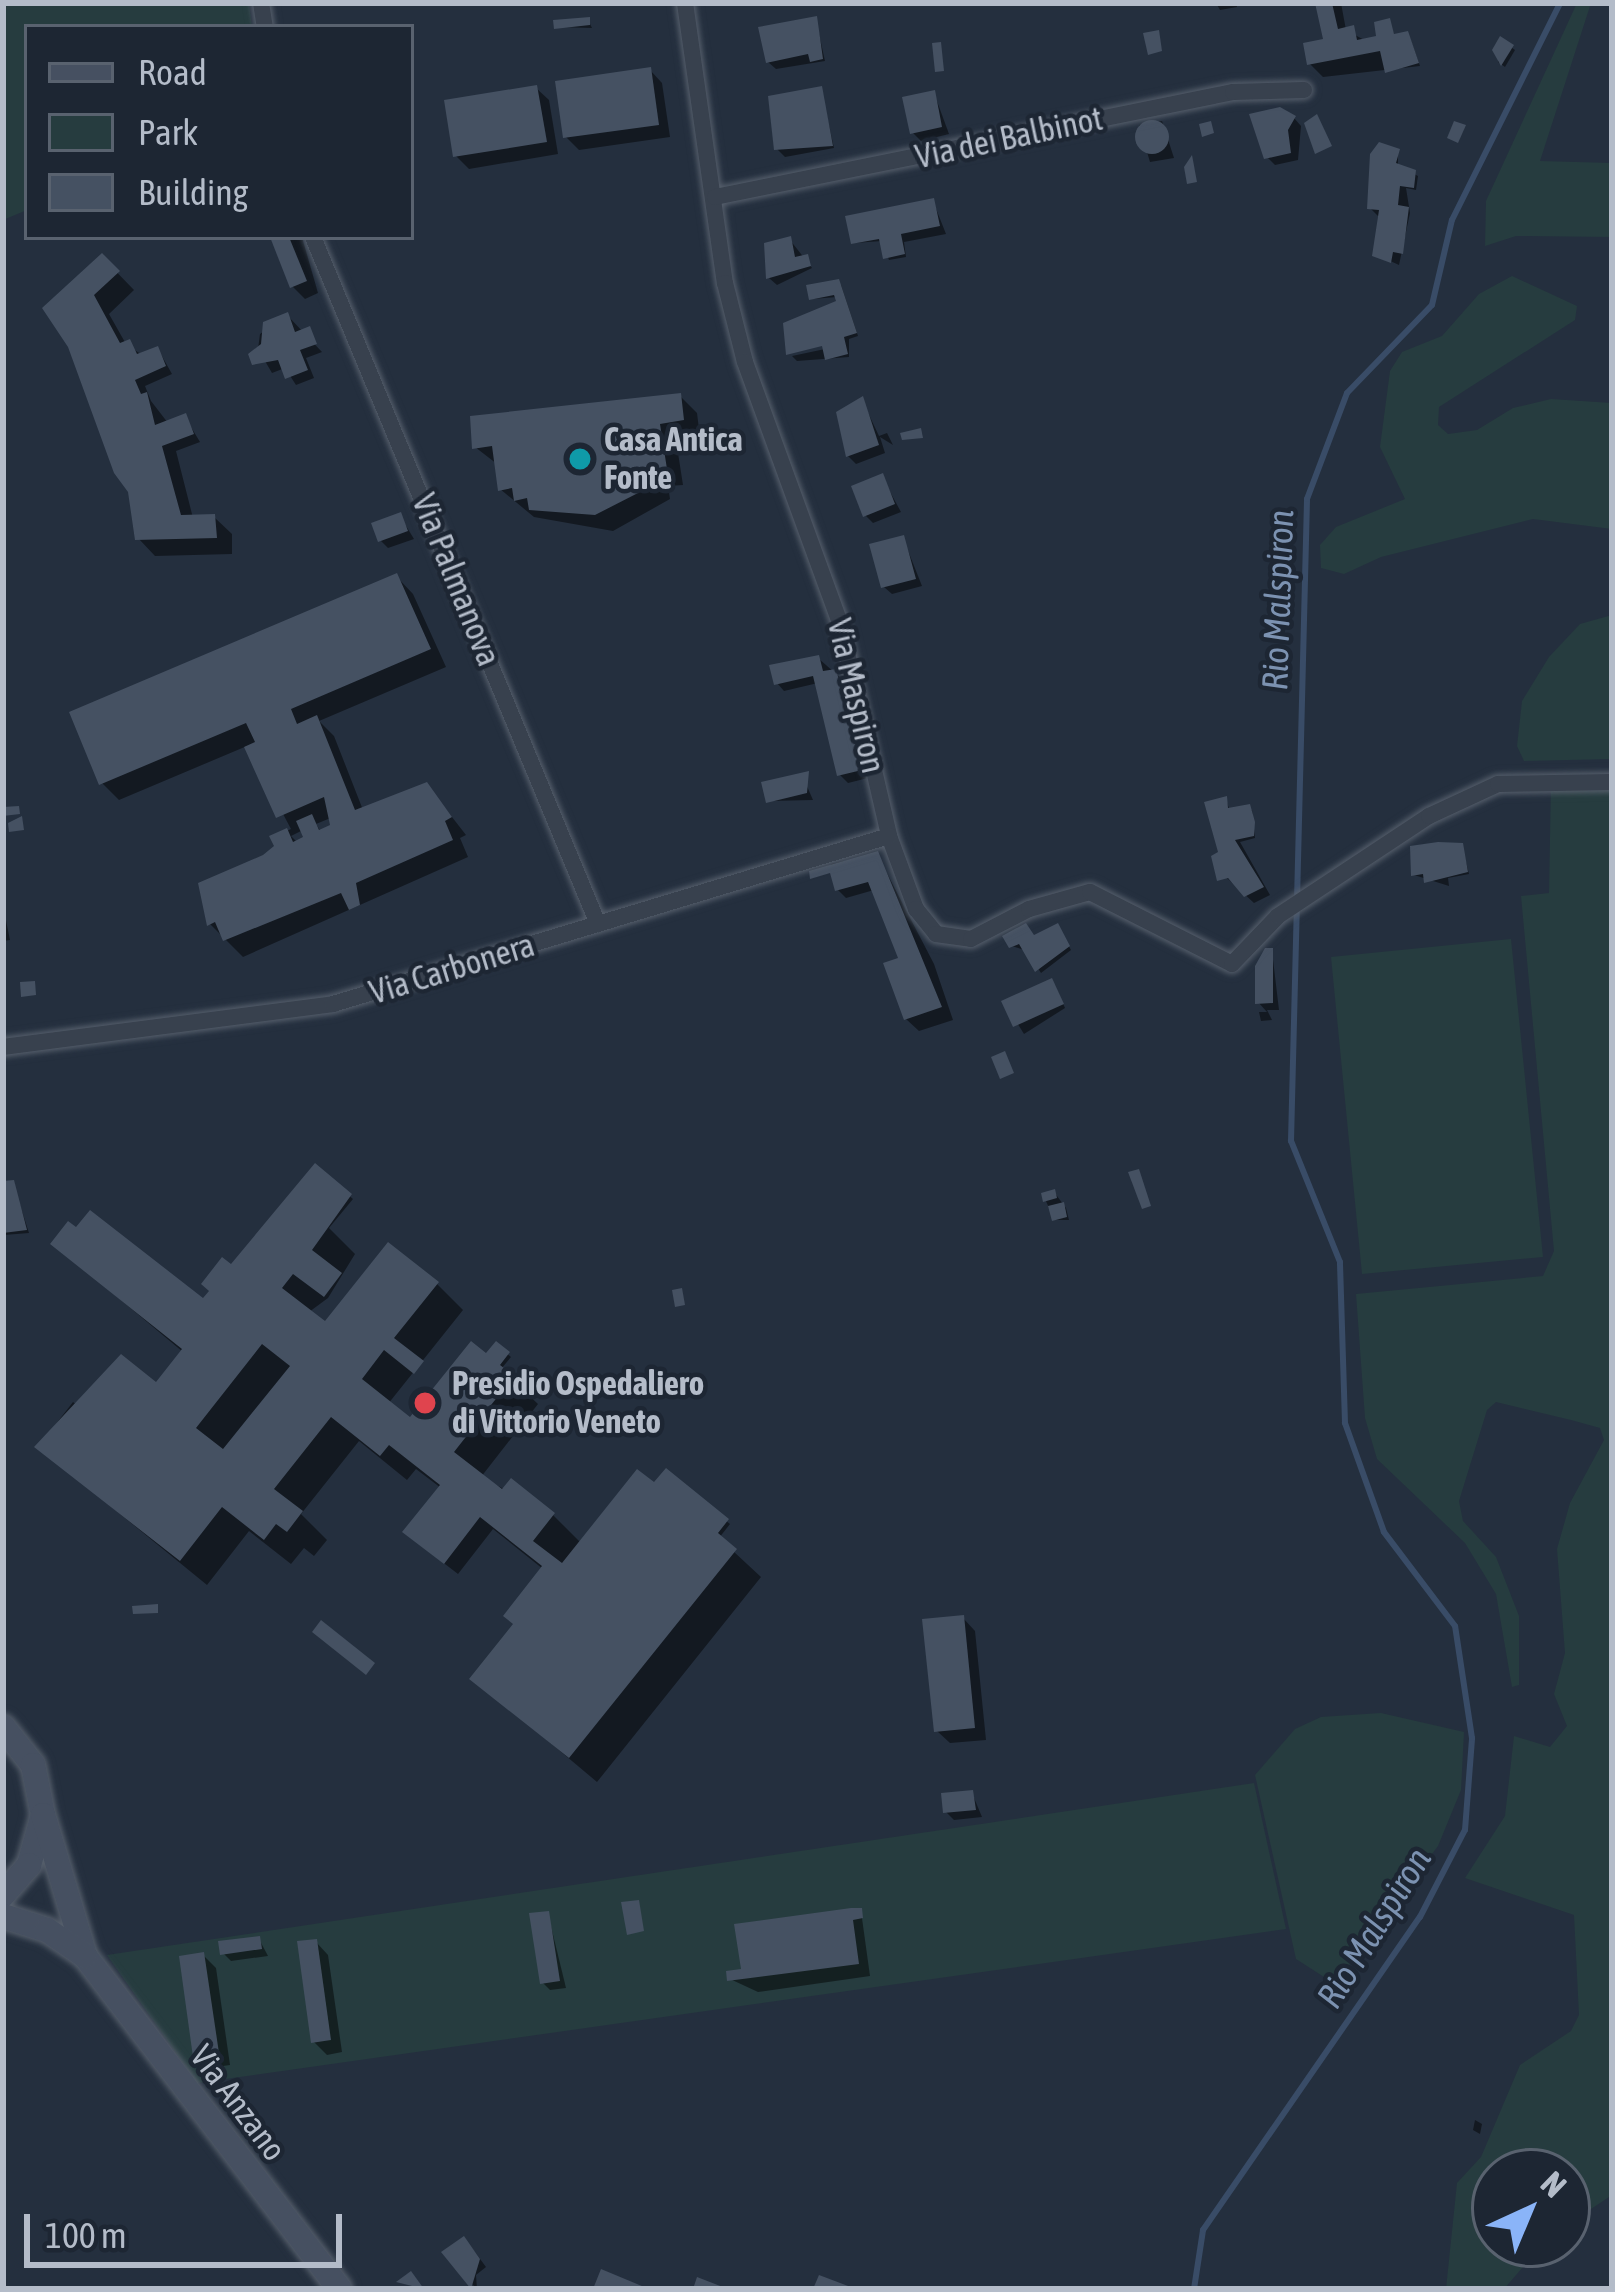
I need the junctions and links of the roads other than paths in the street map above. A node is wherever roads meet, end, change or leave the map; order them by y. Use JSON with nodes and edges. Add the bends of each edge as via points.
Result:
{"nodes":[{"id":1,"x":685,"y":3,"type":"edge"},
{"id":2,"x":1304,"y":90,"type":"dead end"},
{"id":3,"x":715,"y":196,"type":"junction"},
{"id":4,"x":314,"y":240,"type":"edge"},
{"id":5,"x":1612,"y":782,"type":"edge"},
{"id":6,"x":889,"y":836,"type":"junction"},
{"id":7,"x":598,"y":925,"type":"junction"},
{"id":8,"x":3,"y":1047,"type":"edge"},
{"id":9,"x":3,"y":1727,"type":"edge"},
{"id":10,"x":43,"y":1815,"type":"junction"},
{"id":11,"x":3,"y":1895,"type":"edge"},
{"id":12,"x":3,"y":1916,"type":"edge"},
{"id":13,"x":85,"y":1955,"type":"junction"},
{"id":14,"x":340,"y":2289,"type":"edge"}],
"edges":[{"from":1,"to":3,"type":"street","name":"Via Maspiron"},
{"from":2,"to":3,"type":"street","name":"Via dei Balbinot","via":[[1233,92]]},
{"from":3,"to":6,"type":"street","name":"Via Maspiron","via":[[745,362],[841,623]]},
{"from":4,"to":7,"type":"street","name":"Via Palmanova"},
{"from":5,"to":6,"type":"street","name":"Via Maspiron","via":[[1498,784],[1429,816],[1278,916],[1232,964],[1198,954],[1118,900],[1090,892],[1029,909],[971,939],[947,939],[916,909]]},
{"from":6,"to":7,"type":"street","name":"Via Carbonera"},
{"from":7,"to":8,"type":"street","name":"Via Carbonera","via":[[333,1004]]},
{"from":9,"to":10,"type":"main road","name":"Via Anzano","via":[[33,1765]]},
{"from":10,"to":11,"type":"main road","via":[[29,1865]]},
{"from":10,"to":13,"type":"main road","name":"Via Anzano"},
{"from":12,"to":13,"type":"main road","name":"Via Anzano","via":[[47,1930]]},
{"from":13,"to":14,"type":"main road","name":"Via Anzano"}]}
